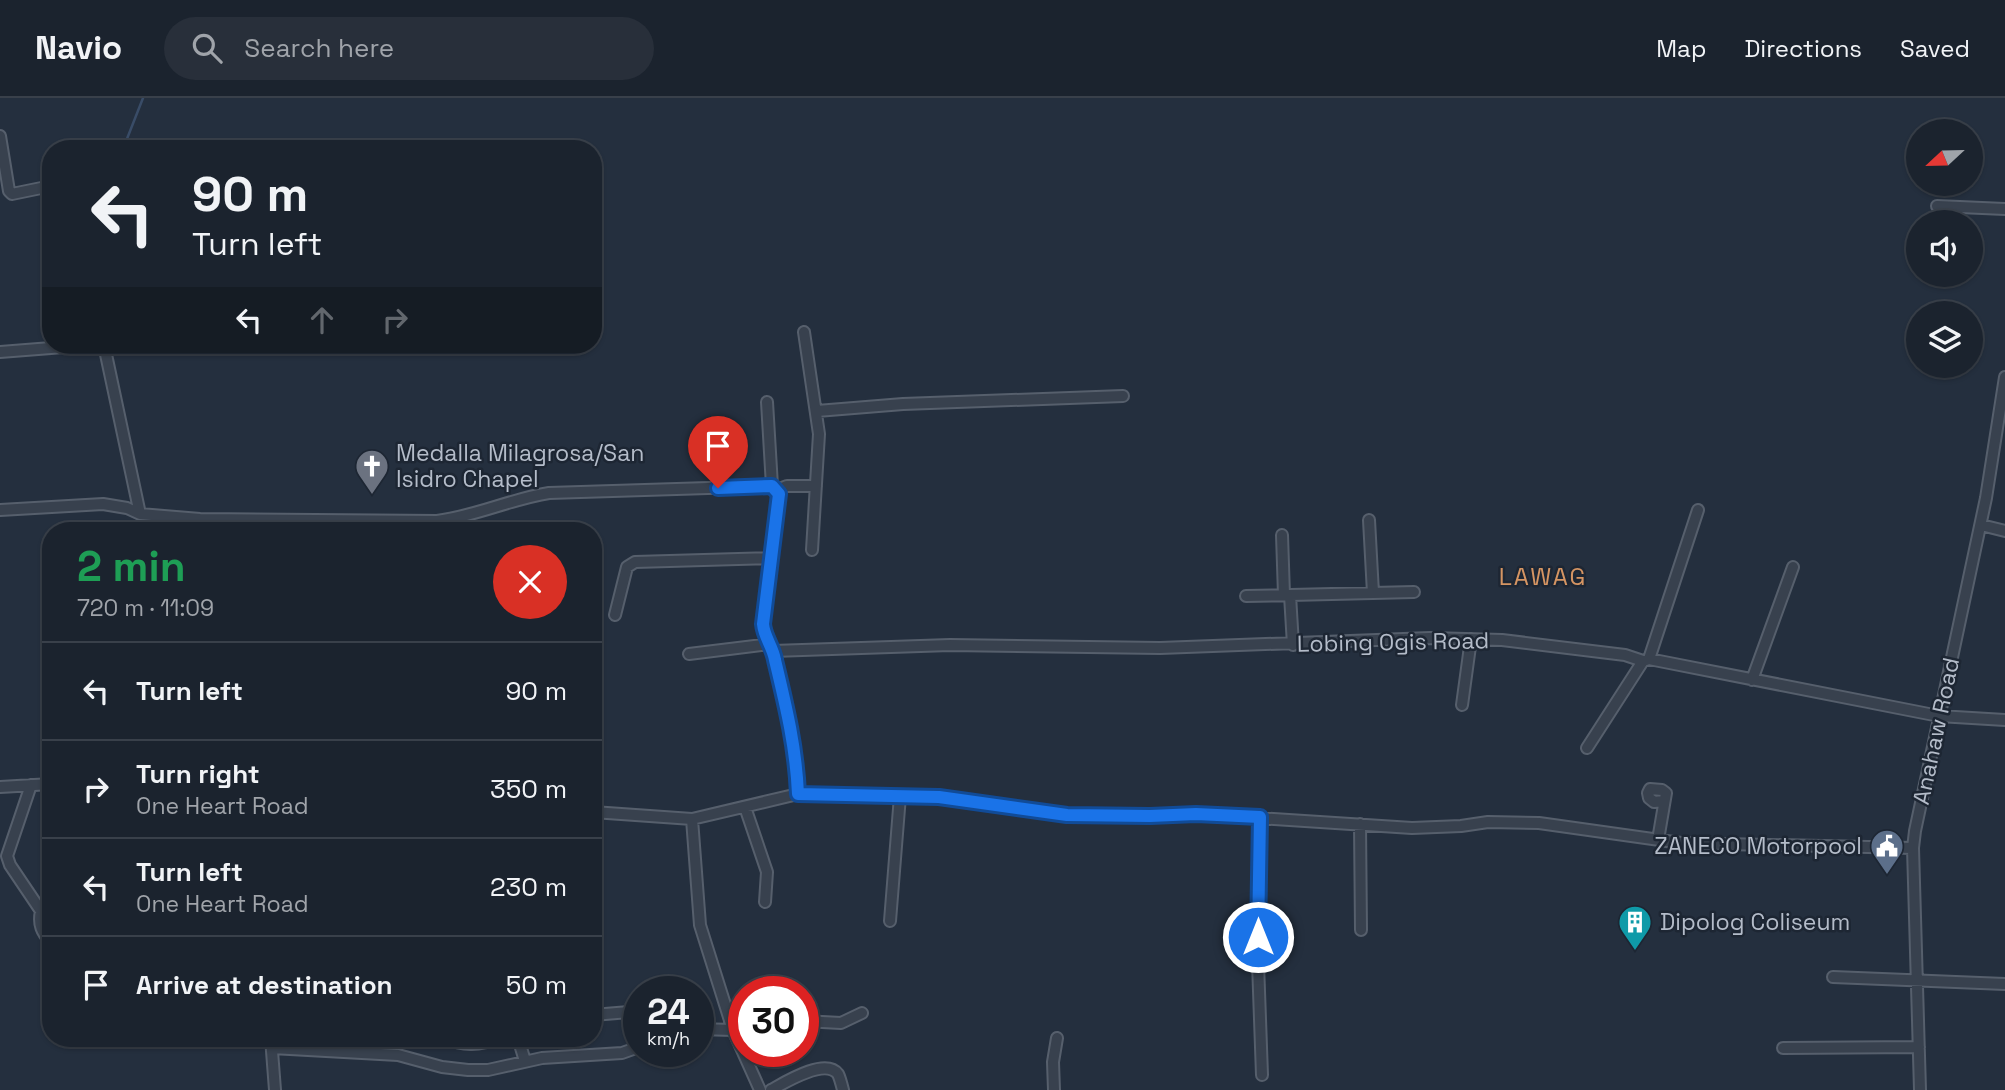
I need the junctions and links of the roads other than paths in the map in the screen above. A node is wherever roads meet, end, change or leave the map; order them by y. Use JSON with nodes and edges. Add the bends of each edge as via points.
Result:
{"nodes":[{"id":1,"x":0,"y":136,"type":"edge"},
{"id":2,"x":42,"y":188,"type":"edge"},
{"id":3,"x":1937,"y":206,"type":"dead end"},
{"id":4,"x":2005,"y":209,"type":"edge"},
{"id":5,"x":804,"y":332,"type":"dead end"},
{"id":6,"x":42,"y":349,"type":"edge"},
{"id":7,"x":0,"y":352,"type":"edge"},
{"id":8,"x":106,"y":354,"type":"edge"},
{"id":9,"x":2005,"y":377,"type":"edge"},
{"id":10,"x":1123,"y":396,"type":"dead end"},
{"id":11,"x":767,"y":402,"type":"dead end"},
{"id":12,"x":817,"y":411,"type":"junction"},
{"id":13,"x":816,"y":486,"type":"junction"},
{"id":14,"x":775,"y":488,"type":"junction"},
{"id":15,"x":0,"y":510,"type":"edge"},
{"id":16,"x":1698,"y":510,"type":"dead end"},
{"id":17,"x":140,"y":514,"type":"junction"},
{"id":18,"x":1369,"y":520,"type":"dead end"},
{"id":19,"x":213,"y":522,"type":"edge"},
{"id":20,"x":388,"y":522,"type":"edge"},
{"id":21,"x":1980,"y":525,"type":"junction"},
{"id":22,"x":2005,"y":531,"type":"edge"},
{"id":23,"x":1282,"y":535,"type":"dead end"},
{"id":24,"x":812,"y":550,"type":"dead end"},
{"id":25,"x":771,"y":558,"type":"junction"},
{"id":26,"x":1793,"y":568,"type":"dead end"},
{"id":27,"x":1414,"y":592,"type":"dead end"},
{"id":28,"x":1373,"y":593,"type":"junction"},
{"id":29,"x":1287,"y":595,"type":"junction"},
{"id":30,"x":1246,"y":596,"type":"dead end"},
{"id":31,"x":615,"y":615,"type":"dead end"},
{"id":32,"x":1471,"y":639,"type":"junction"},
{"id":33,"x":1293,"y":645,"type":"junction"},
{"id":34,"x":771,"y":648,"type":"junction"},
{"id":35,"x":688,"y":654,"type":"dead end"},
{"id":36,"x":1646,"y":660,"type":"junction"},
{"id":37,"x":1752,"y":680,"type":"junction"},
{"id":38,"x":1462,"y":705,"type":"dead end"},
{"id":39,"x":1939,"y":716,"type":"junction"},
{"id":40,"x":2005,"y":720,"type":"edge"},
{"id":41,"x":1587,"y":748,"type":"dead end"},
{"id":42,"x":42,"y":784,"type":"edge"},
{"id":43,"x":31,"y":785,"type":"junction"},
{"id":44,"x":0,"y":787,"type":"edge"},
{"id":45,"x":798,"y":794,"type":"junction"},
{"id":46,"x":900,"y":796,"type":"junction"},
{"id":47,"x":1664,"y":801,"type":"dead end"},
{"id":48,"x":746,"y":807,"type":"junction"},
{"id":49,"x":602,"y":813,"type":"edge"},
{"id":50,"x":1260,"y":817,"type":"junction"},
{"id":51,"x":692,"y":819,"type":"junction"},
{"id":52,"x":1360,"y":824,"type":"junction"},
{"id":53,"x":1658,"y":840,"type":"junction"},
{"id":54,"x":1913,"y":848,"type":"junction"},
{"id":55,"x":765,"y":902,"type":"dead end"},
{"id":56,"x":42,"y":908,"type":"edge"},
{"id":57,"x":890,"y":921,"type":"dead end"},
{"id":58,"x":1361,"y":930,"type":"dead end"},
{"id":59,"x":1833,"y":977,"type":"dead end"},
{"id":60,"x":1917,"y":980,"type":"junction"},
{"id":61,"x":2005,"y":984,"type":"edge"},
{"id":62,"x":728,"y":1009,"type":"edge"},
{"id":63,"x":623,"y":1012,"type":"edge"},
{"id":64,"x":862,"y":1013,"type":"dead end"},
{"id":65,"x":602,"y":1014,"type":"edge"},
{"id":66,"x":819,"y":1022,"type":"edge"},
{"id":67,"x":1057,"y":1038,"type":"dead end"},
{"id":68,"x":271,"y":1047,"type":"edge"},
{"id":69,"x":313,"y":1047,"type":"edge"},
{"id":70,"x":521,"y":1047,"type":"edge"},
{"id":71,"x":1919,"y":1047,"type":"junction"},
{"id":72,"x":1783,"y":1048,"type":"dead end"},
{"id":73,"x":623,"y":1053,"type":"edge"},
{"id":74,"x":525,"y":1061,"type":"junction"},
{"id":75,"x":751,"y":1067,"type":"edge"},
{"id":76,"x":1262,"y":1075,"type":"dead end"},
{"id":77,"x":275,"y":1090,"type":"edge"},
{"id":78,"x":760,"y":1090,"type":"edge"},
{"id":79,"x":771,"y":1090,"type":"edge"},
{"id":80,"x":843,"y":1090,"type":"edge"},
{"id":81,"x":1054,"y":1090,"type":"edge"},
{"id":82,"x":1920,"y":1090,"type":"edge"}],
"edges":[{"from":1,"to":2,"type":"street","via":[[9,191]]},
{"from":3,"to":4,"type":"street"},
{"from":5,"to":12,"type":"street"},
{"from":6,"to":7,"type":"street"},
{"from":8,"to":17,"type":"street"},
{"from":9,"to":21,"type":"street","name":"Anahaw Road"},
{"from":10,"to":12,"type":"street"},
{"from":11,"to":14,"type":"street"},
{"from":12,"to":13,"type":"street"},
{"from":13,"to":14,"type":"street"},
{"from":13,"to":24,"type":"street"},
{"from":14,"to":20,"type":"street","via":[[549,493],[437,521]]},
{"from":14,"to":25,"type":"street","via":[[779,498]]},
{"from":15,"to":17,"type":"street","via":[[103,504]]},
{"from":16,"to":36,"type":"street"},
{"from":17,"to":19,"type":"street"},
{"from":18,"to":28,"type":"street"},
{"from":21,"to":22,"type":"street"},
{"from":21,"to":39,"type":"street","name":"Anahaw Road"},
{"from":23,"to":29,"type":"street"},
{"from":25,"to":31,"type":"street","via":[[635,562],[627,567]]},
{"from":25,"to":34,"type":"street","via":[[763,624]]},
{"from":26,"to":37,"type":"street"},
{"from":27,"to":28,"type":"street"},
{"from":28,"to":29,"type":"street"},
{"from":29,"to":30,"type":"street"},
{"from":29,"to":33,"type":"street"},
{"from":32,"to":33,"type":"street","name":"Lobing Ogis Road"},
{"from":32,"to":36,"type":"street","name":"Lobing Ogis Road"},
{"from":32,"to":38,"type":"street"},
{"from":33,"to":34,"type":"street","name":"Lobing Ogis Road"},
{"from":34,"to":35,"type":"street","name":"Lobing Ogis Road"},
{"from":34,"to":45,"type":"street","via":[[795,747]]},
{"from":36,"to":37,"type":"street","name":"Lobing Ogis Road"},
{"from":36,"to":41,"type":"street"},
{"from":37,"to":39,"type":"street","name":"Lobing Ogis Road"},
{"from":39,"to":40,"type":"street","name":"Lobing Ogis Road"},
{"from":39,"to":54,"type":"street","name":"Anahaw Road"},
{"from":42,"to":43,"type":"street"},
{"from":43,"to":44,"type":"street"},
{"from":43,"to":56,"type":"street","via":[[7,856]]},
{"from":45,"to":46,"type":"street"},
{"from":45,"to":48,"type":"street"},
{"from":46,"to":50,"type":"street","via":[[968,800],[1067,815]]},
{"from":46,"to":57,"type":"street"},
{"from":47,"to":53,"type":"street"},
{"from":48,"to":51,"type":"street"},
{"from":48,"to":55,"type":"street","via":[[767,872]]},
{"from":49,"to":51,"type":"street"},
{"from":50,"to":52,"type":"street"},
{"from":50,"to":76,"type":"street"},
{"from":51,"to":62,"type":"street","via":[[700,925]]},
{"from":52,"to":53,"type":"street","via":[[1412,828],[1539,823]]},
{"from":52,"to":58,"type":"street"},
{"from":53,"to":54,"type":"street"},
{"from":54,"to":60,"type":"street","name":"Anahaw Road"},
{"from":59,"to":60,"type":"street"},
{"from":60,"to":61,"type":"street"},
{"from":60,"to":71,"type":"street","name":"Anahaw Road"},
{"from":63,"to":65,"type":"street"},
{"from":64,"to":66,"type":"street","via":[[841,1023]]},
{"from":67,"to":81,"type":"street"},
{"from":68,"to":77,"type":"street"},
{"from":69,"to":74,"type":"street","via":[[398,1055],[468,1070]]},
{"from":70,"to":74,"type":"street"},
{"from":71,"to":72,"type":"street"},
{"from":71,"to":82,"type":"street","name":"Anahaw Road"},
{"from":73,"to":74,"type":"street"},
{"from":75,"to":78,"type":"street"},
{"from":79,"to":80,"type":"street","via":[[822,1069],[838,1074]]}]}
